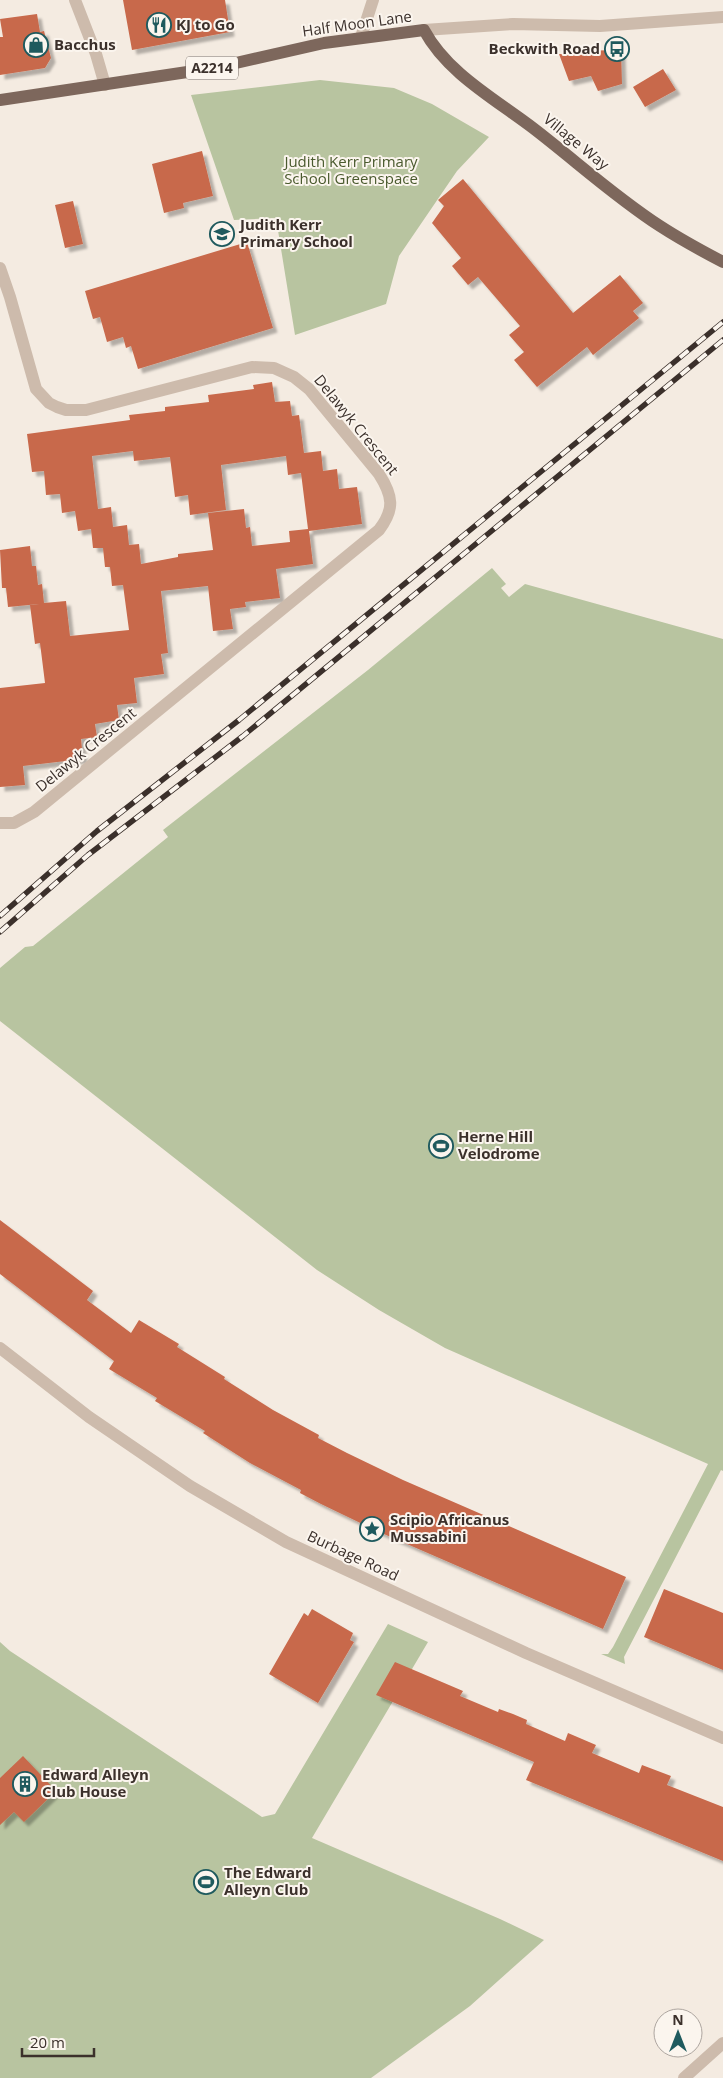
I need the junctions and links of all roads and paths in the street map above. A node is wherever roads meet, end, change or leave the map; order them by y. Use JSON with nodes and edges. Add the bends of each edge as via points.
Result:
{"nodes":[{"id":1,"x":76,"y":0,"type":"edge"},
{"id":2,"x":373,"y":0,"type":"edge"},
{"id":3,"x":723,"y":17,"type":"edge"},
{"id":4,"x":424,"y":30,"type":"junction"},
{"id":5,"x":361,"y":37,"type":"junction"},
{"id":6,"x":105,"y":85,"type":"junction"},
{"id":7,"x":0,"y":100,"type":"edge"},
{"id":8,"x":723,"y":262,"type":"edge"},
{"id":9,"x":0,"y":268,"type":"edge"},
{"id":10,"x":0,"y":823,"type":"edge"},
{"id":11,"x":0,"y":1348,"type":"edge"},
{"id":12,"x":723,"y":1738,"type":"edge"},
{"id":13,"x":723,"y":2043,"type":"edge"},
{"id":14,"x":684,"y":2078,"type":"edge"}],
"edges":[{"from":1,"to":6,"type":"street"},
{"from":2,"to":5,"type":"street"},
{"from":3,"to":4,"type":"street","name":"Half Moon Lane","via":[[600,26],[514,24]]},
{"from":4,"to":5,"type":"main road","name":"Half Moon Lane","number":"A2214"},
{"from":4,"to":8,"type":"main road","name":"Village Way","via":[[433,48],[484,94],[659,226]]},
{"from":5,"to":6,"type":"main road","name":"Half Moon Lane","number":"A2214","via":[[214,68]]},
{"from":6,"to":7,"type":"main road","name":"Half Moon Lane","number":"A2214"},
{"from":9,"to":10,"type":"street","name":"Delawyk Crescent","via":[[31,376],[36,389],[48,403],[66,410],[86,410],[252,367],[274,368],[294,377],[309,390],[379,474],[391,499],[386,520],[371,536],[34,812],[14,823]]},
{"from":11,"to":12,"type":"street","name":"Burbage Road","via":[[89,1417],[190,1486],[286,1542],[508,1645]]},
{"from":13,"to":14,"type":"street"}]}
